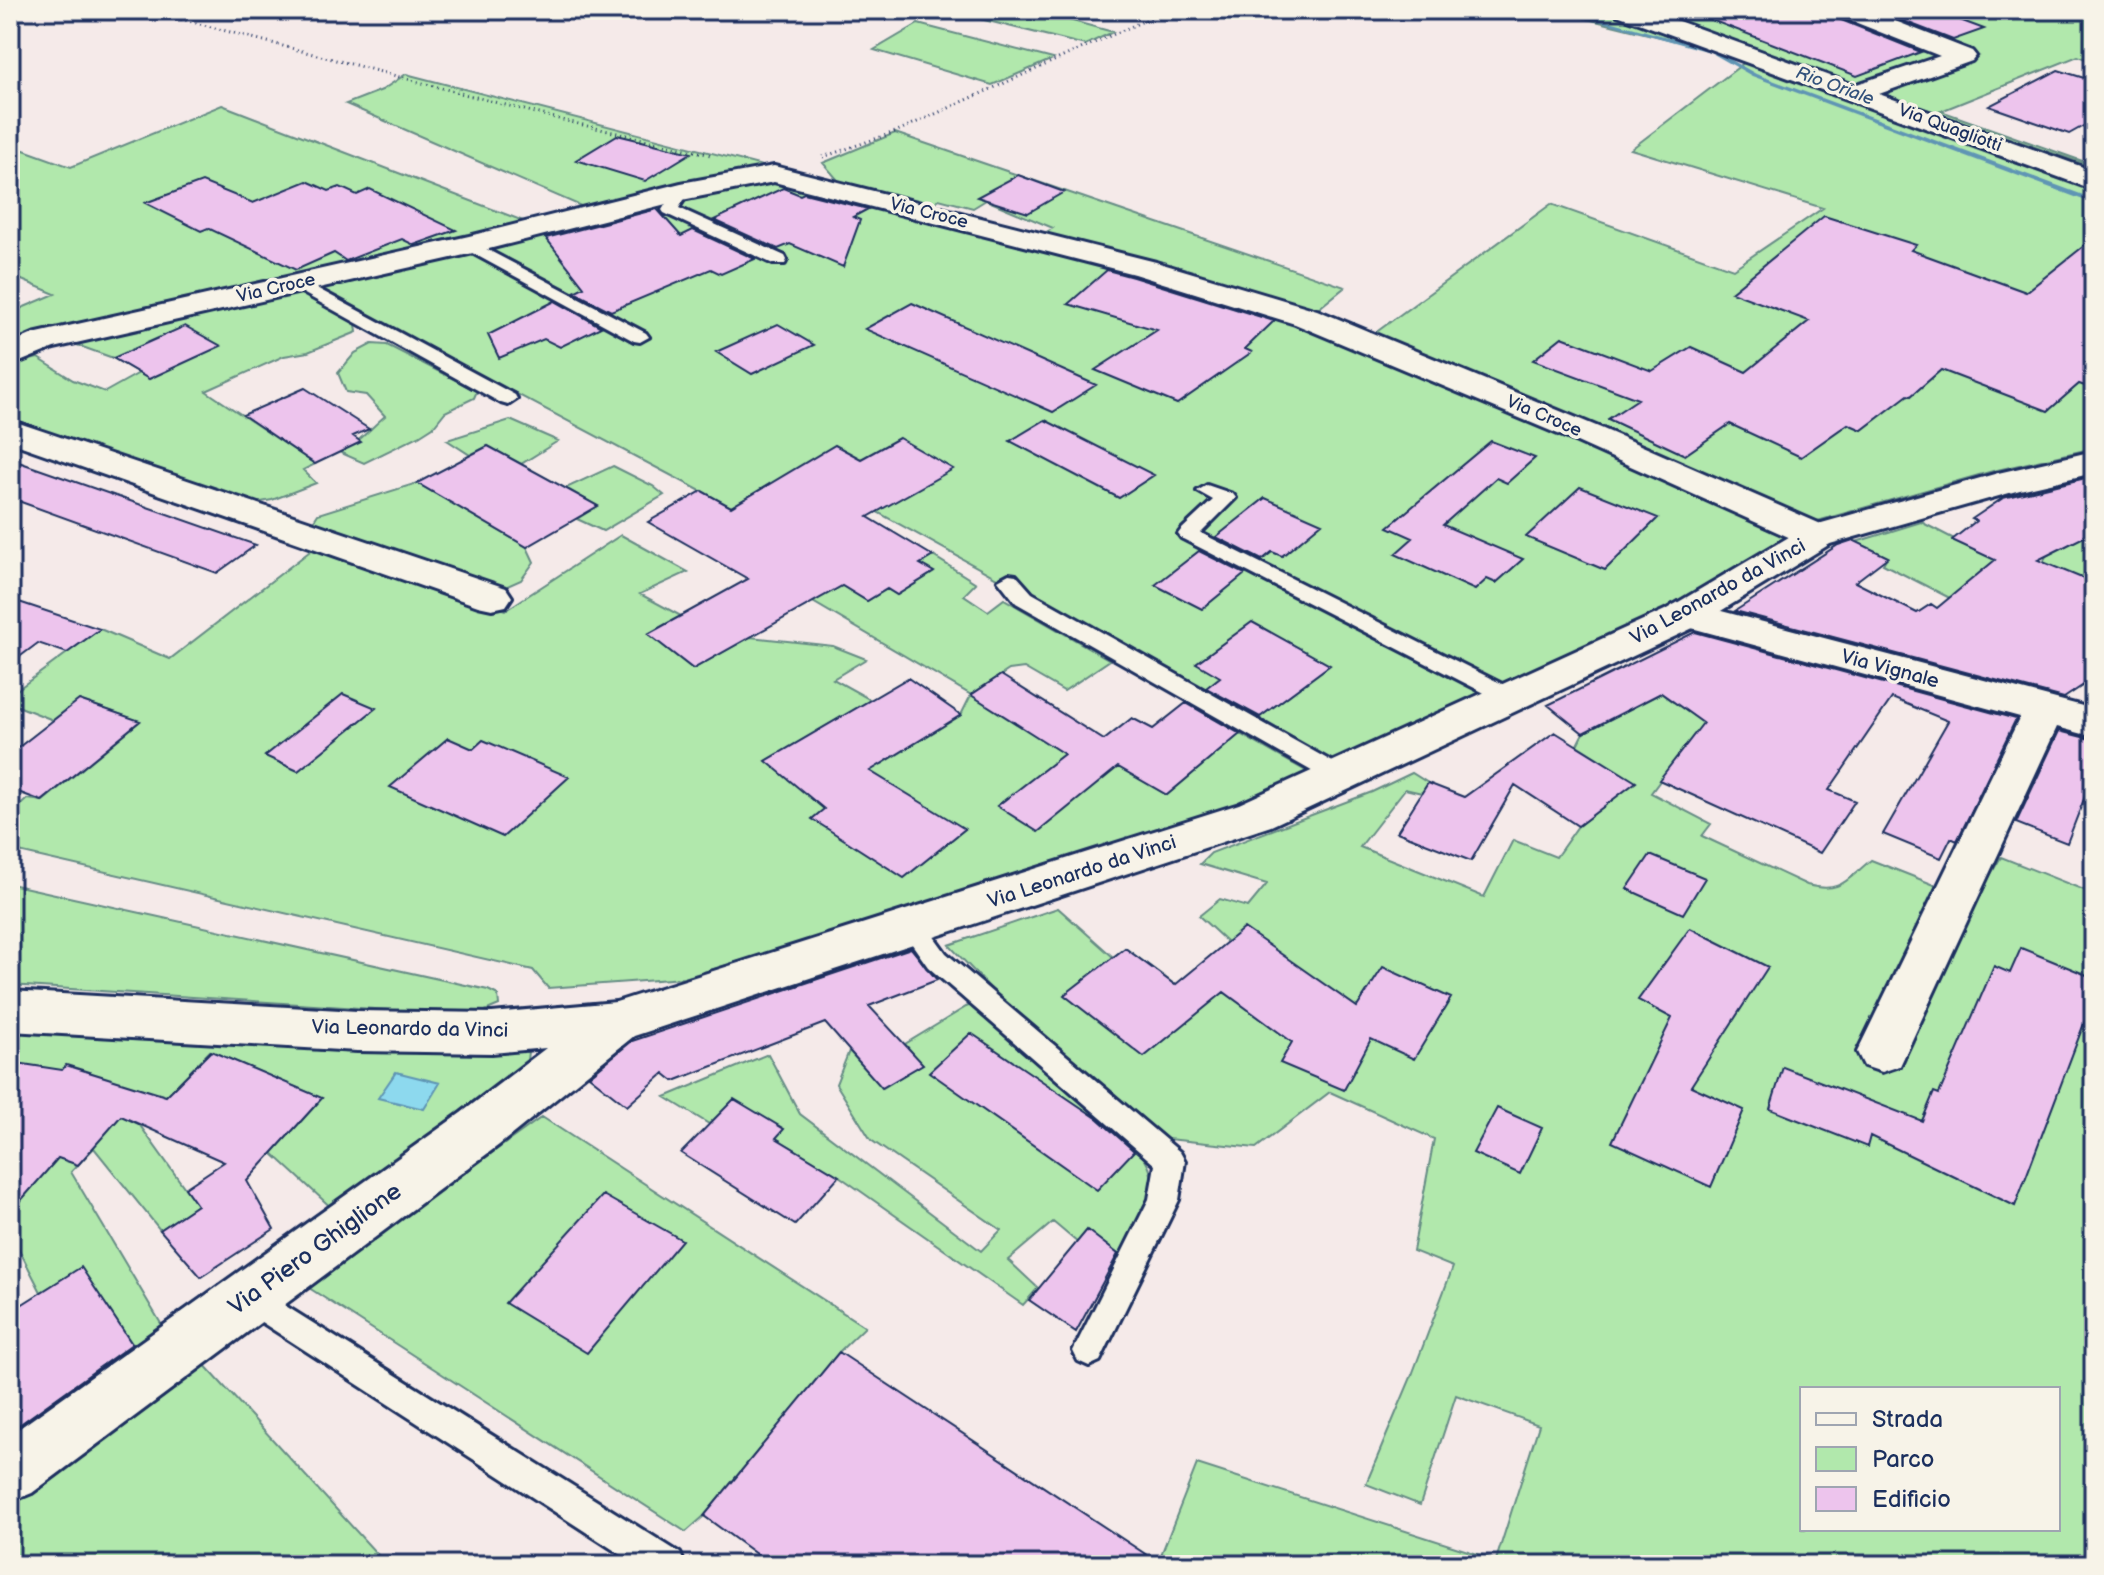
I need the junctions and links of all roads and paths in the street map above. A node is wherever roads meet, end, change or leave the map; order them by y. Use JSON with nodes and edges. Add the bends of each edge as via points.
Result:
{"nodes":[{"id":1,"x":147,"y":10,"type":"edge"},
{"id":2,"x":1168,"y":10,"type":"edge"},
{"id":3,"x":1625,"y":10,"type":"edge"},
{"id":4,"x":1845,"y":10,"type":"edge"},
{"id":5,"x":1855,"y":93,"type":"junction"},
{"id":6,"x":774,"y":174,"type":"junction"},
{"id":7,"x":2094,"y":181,"type":"edge"},
{"id":8,"x":681,"y":192,"type":"junction"},
{"id":9,"x":469,"y":245,"type":"junction"},
{"id":10,"x":779,"y":260,"type":"dead end"},
{"id":11,"x":298,"y":283,"type":"junction"},
{"id":12,"x":640,"y":337,"type":"dead end"},
{"id":13,"x":10,"y":356,"type":"edge"},
{"id":14,"x":508,"y":399,"type":"dead end"},
{"id":15,"x":10,"y":430,"type":"edge"},
{"id":16,"x":2094,"y":462,"type":"edge"},
{"id":17,"x":1207,"y":491,"type":"dead end"},
{"id":18,"x":1817,"y":536,"type":"junction"},
{"id":19,"x":1009,"y":580,"type":"dead end"},
{"id":20,"x":492,"y":597,"type":"dead end"},
{"id":21,"x":1687,"y":614,"type":"junction"},
{"id":22,"x":1510,"y":697,"type":"junction"},
{"id":23,"x":2044,"y":710,"type":"junction"},
{"id":24,"x":2094,"y":723,"type":"edge"},
{"id":25,"x":1339,"y":776,"type":"junction"},
{"id":26,"x":913,"y":927,"type":"junction"},
{"id":27,"x":10,"y":1011,"type":"edge"},
{"id":28,"x":616,"y":1022,"type":"junction"},
{"id":29,"x":1882,"y":1052,"type":"dead end"},
{"id":30,"x":249,"y":1297,"type":"junction"},
{"id":31,"x":1089,"y":1351,"type":"dead end"},
{"id":32,"x":10,"y":1472,"type":"edge"},
{"id":33,"x":668,"y":1565,"type":"edge"}],
"edges":[{"from":1,"to":6,"type":"path"},
{"from":2,"to":6,"type":"path","via":[[895,132]]},
{"from":3,"to":5,"type":"street","name":"Via Quagliotti"},
{"from":4,"to":5,"type":"street","via":[[1963,56]]},
{"from":5,"to":7,"type":"street","name":"Via Quagliotti"},
{"from":6,"to":8,"type":"street","name":"Via Croce"},
{"from":6,"to":18,"type":"street","name":"Via Croce","via":[[1145,268],[1306,317]]},
{"from":8,"to":9,"type":"street","name":"Via Croce"},
{"from":8,"to":10,"type":"lane","via":[[670,210]]},
{"from":9,"to":11,"type":"street","name":"Via Croce"},
{"from":9,"to":12,"type":"lane"},
{"from":11,"to":13,"type":"street","name":"Via Croce","via":[[44,341]]},
{"from":11,"to":14,"type":"lane"},
{"from":15,"to":20,"type":"street"},
{"from":16,"to":18,"type":"street","name":"Via Leonardo da Vinci"},
{"from":17,"to":22,"type":"lane","via":[[1226,498],[1188,534]]},
{"from":18,"to":21,"type":"street","name":"Via Leonardo da Vinci"},
{"from":19,"to":25,"type":"lane","via":[[1024,598]]},
{"from":21,"to":22,"type":"street","name":"Via Leonardo da Vinci"},
{"from":21,"to":23,"type":"street","name":"Via Vignale"},
{"from":22,"to":25,"type":"street","name":"Via Leonardo da Vinci"},
{"from":23,"to":24,"type":"street","name":"Via Vignale"},
{"from":23,"to":29,"type":"street"},
{"from":25,"to":26,"type":"street","name":"Via Leonardo da Vinci","via":[[1255,815]]},
{"from":26,"to":28,"type":"street","name":"Via Leonardo da Vinci"},
{"from":26,"to":31,"type":"lane","via":[[937,960],[1170,1161],[1164,1200]]},
{"from":27,"to":28,"type":"street","name":"Via Leonardo da Vinci","via":[[357,1031],[477,1033]]},
{"from":28,"to":30,"type":"street","name":"Via Piero Ghiglione","via":[[480,1129]]},
{"from":30,"to":32,"type":"street","name":"Via Piero Ghiglione"},
{"from":30,"to":33,"type":"lane"}]}
